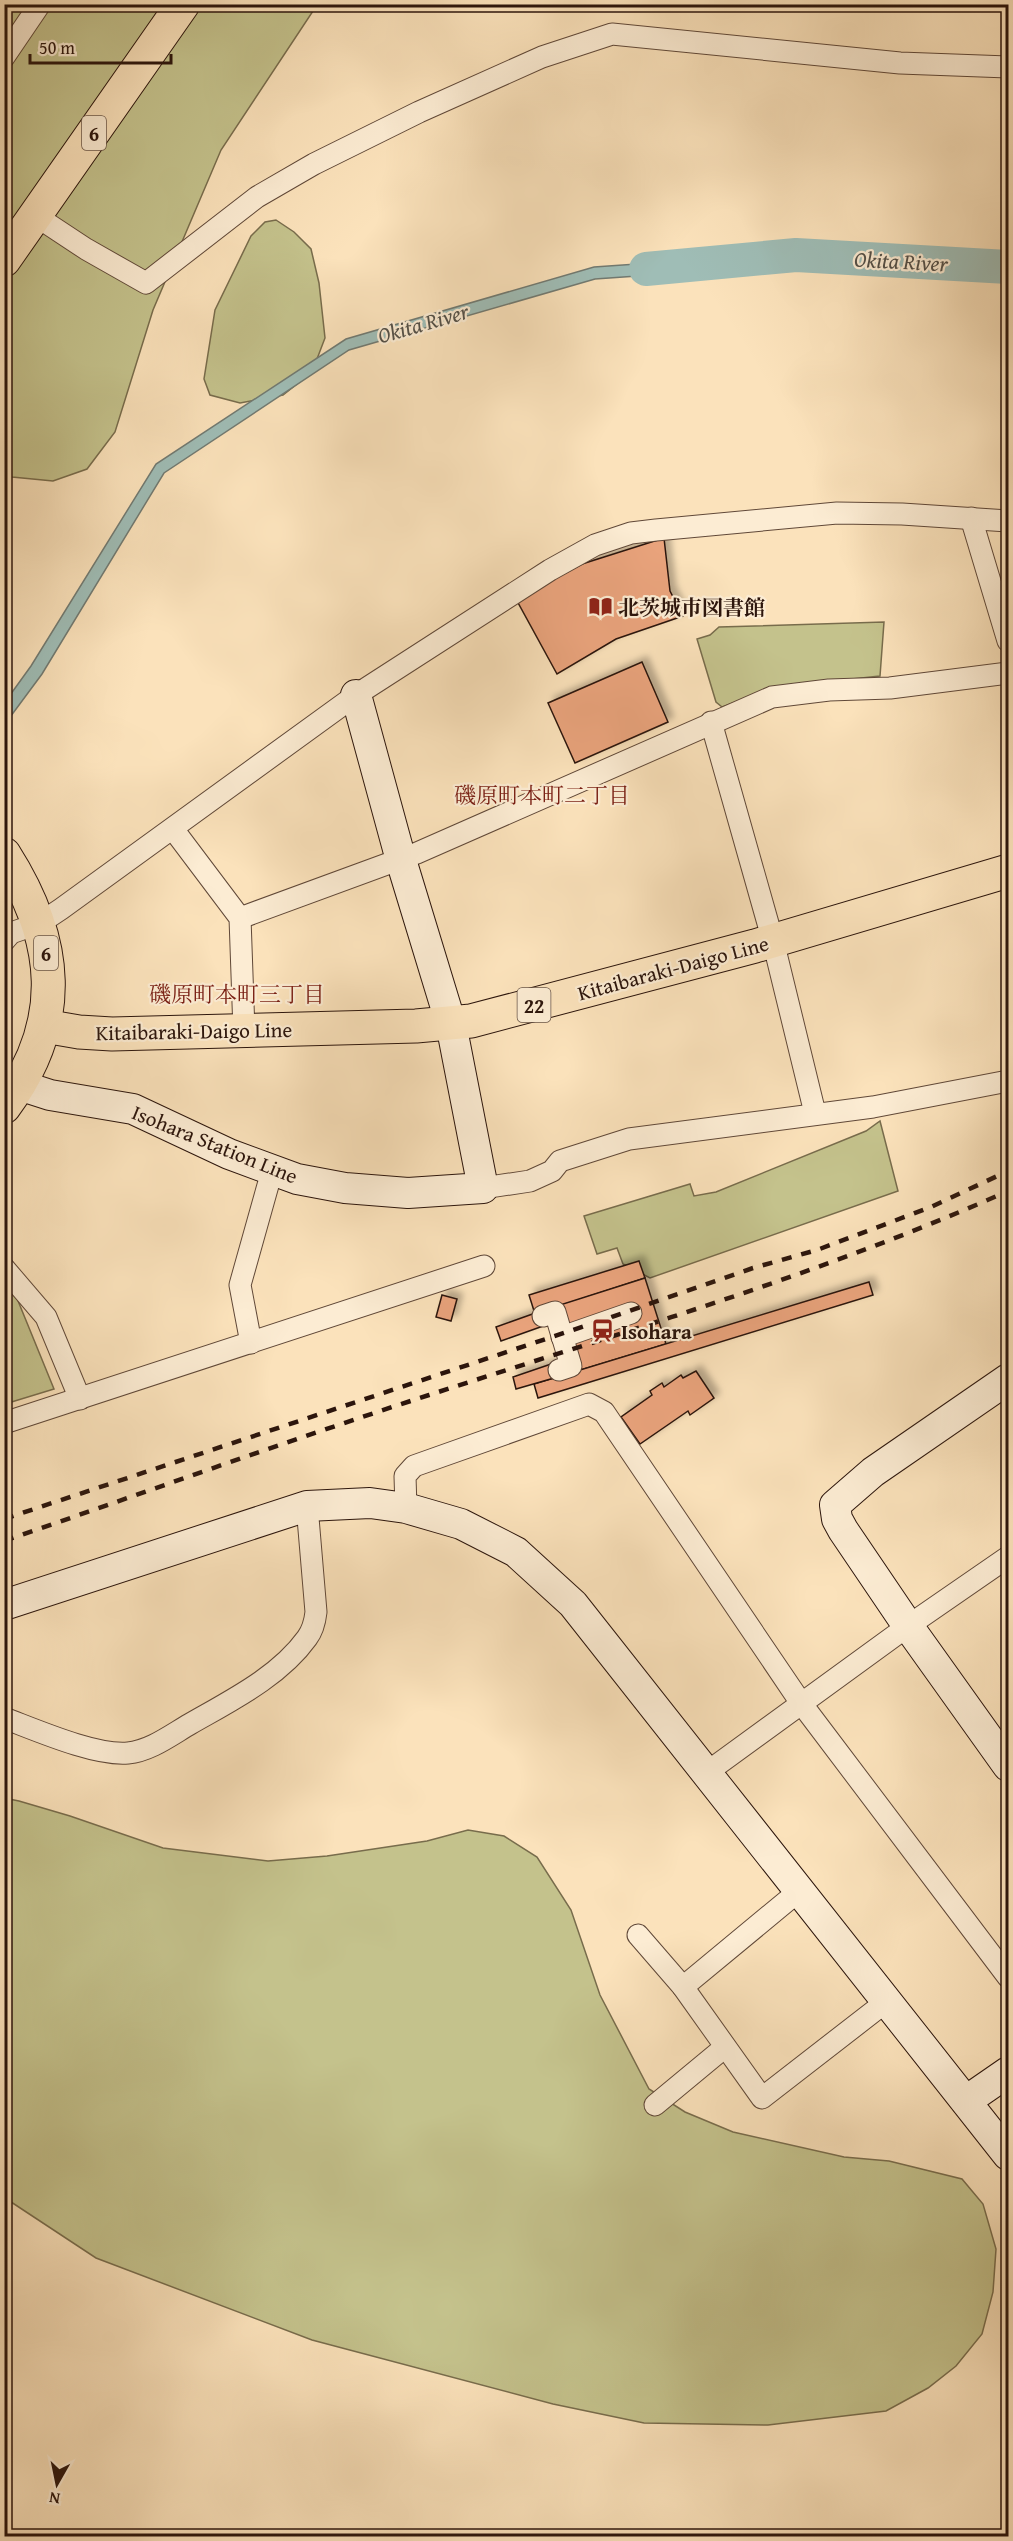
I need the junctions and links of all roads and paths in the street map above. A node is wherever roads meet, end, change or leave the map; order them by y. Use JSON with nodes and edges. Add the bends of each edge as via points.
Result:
{"nodes":[{"id":1,"x":40,"y":4,"type":"edge"},
{"id":2,"x":183,"y":4,"type":"edge"},
{"id":3,"x":4,"y":57,"type":"edge"},
{"id":4,"x":1008,"y":67,"type":"edge"},
{"id":5,"x":36,"y":216,"type":"junction"},
{"id":6,"x":4,"y":261,"type":"edge"},
{"id":7,"x":970,"y":518,"type":"junction"},
{"id":8,"x":1008,"y":521,"type":"edge"},
{"id":9,"x":1008,"y":641,"type":"edge"},
{"id":10,"x":1008,"y":674,"type":"edge"},
{"id":11,"x":356,"y":695,"type":"junction"},
{"id":12,"x":711,"y":722,"type":"junction"},
{"id":13,"x":173,"y":829,"type":"junction"},
{"id":14,"x":4,"y":854,"type":"edge"},
{"id":15,"x":401,"y":860,"type":"junction"},
{"id":16,"x":1008,"y":871,"type":"edge"},
{"id":17,"x":240,"y":918,"type":"junction"},
{"id":18,"x":40,"y":923,"type":"junction"},
{"id":19,"x":4,"y":941,"type":"edge"},
{"id":20,"x":773,"y":941,"type":"junction"},
{"id":21,"x":450,"y":1024,"type":"junction"},
{"id":22,"x":44,"y":1026,"type":"junction"},
{"id":23,"x":244,"y":1031,"type":"junction"},
{"id":24,"x":1008,"y":1081,"type":"edge"},
{"id":25,"x":12,"y":1096,"type":"edge"},
{"id":26,"x":815,"y":1113,"type":"junction"},
{"id":27,"x":272,"y":1172,"type":"junction"},
{"id":28,"x":483,"y":1188,"type":"junction"},
{"id":29,"x":484,"y":1266,"type":"dead end"},
{"id":30,"x":4,"y":1268,"type":"edge"},
{"id":31,"x":630,"y":1313,"type":"dead end"},
{"id":32,"x":548,"y":1317,"type":"dead end"},
{"id":33,"x":562,"y":1337,"type":"junction"},
{"id":34,"x":251,"y":1343,"type":"junction"},
{"id":35,"x":562,"y":1367,"type":"dead end"},
{"id":36,"x":1008,"y":1379,"type":"edge"},
{"id":37,"x":80,"y":1399,"type":"junction"},
{"id":38,"x":4,"y":1423,"type":"edge"},
{"id":39,"x":307,"y":1506,"type":"junction"},
{"id":40,"x":406,"y":1508,"type":"junction"},
{"id":41,"x":1008,"y":1557,"type":"edge"},
{"id":42,"x":4,"y":1605,"type":"edge"},
{"id":43,"x":908,"y":1626,"type":"junction"},
{"id":44,"x":801,"y":1703,"type":"junction"},
{"id":45,"x":4,"y":1718,"type":"edge"},
{"id":46,"x":1008,"y":1766,"type":"edge"},
{"id":47,"x":706,"y":1773,"type":"junction"},
{"id":48,"x":799,"y":1891,"type":"junction"},
{"id":49,"x":638,"y":1935,"type":"dead end"},
{"id":50,"x":1008,"y":1977,"type":"edge"},
{"id":51,"x":683,"y":1987,"type":"junction"},
{"id":52,"x":887,"y":2001,"type":"junction"},
{"id":53,"x":725,"y":2047,"type":"junction"},
{"id":54,"x":1008,"y":2072,"type":"edge"},
{"id":55,"x":966,"y":2101,"type":"junction"},
{"id":56,"x":655,"y":2105,"type":"dead end"},
{"id":57,"x":1008,"y":2155,"type":"edge"}],
"edges":[{"from":1,"to":3,"type":"street"},
{"from":2,"to":5,"type":"main road","number":"6"},
{"from":4,"to":5,"type":"street","via":[[900,63],[612,34],[542,57],[314,164],[257,197],[147,283]]},
{"from":5,"to":6,"type":"main road","number":"6"},
{"from":7,"to":8,"type":"street"},
{"from":7,"to":9,"type":"street"},
{"from":7,"to":11,"type":"street","via":[[837,513],[631,533],[576,555]]},
{"from":10,"to":12,"type":"street","via":[[772,697]]},
{"from":11,"to":13,"type":"street"},
{"from":11,"to":15,"type":"street"},
{"from":12,"to":15,"type":"street"},
{"from":12,"to":20,"type":"street"},
{"from":13,"to":17,"type":"street"},
{"from":13,"to":18,"type":"street"},
{"from":14,"to":18,"type":"main road","number":"6","via":[[24,884]]},
{"from":15,"to":17,"type":"street"},
{"from":15,"to":21,"type":"street"},
{"from":16,"to":20,"type":"main road","name":"Kitaibaraki-Daigo Line","number":"22"},
{"from":17,"to":23,"type":"street"},
{"from":18,"to":19,"type":"street","via":[[11,933]]},
{"from":18,"to":22,"type":"main road","number":"6","via":[[50,981]]},
{"from":20,"to":21,"type":"main road","name":"Kitaibaraki-Daigo Line","number":"22","via":[[486,1018]]},
{"from":20,"to":26,"type":"street"},
{"from":21,"to":23,"type":"main road","name":"Kitaibaraki-Daigo Line","number":"22"},
{"from":21,"to":28,"type":"street"},
{"from":22,"to":23,"type":"main road","name":"Kitaibaraki-Daigo Line","number":"22","via":[[112,1034]]},
{"from":22,"to":25,"type":"main road","number":"6","via":[[38,1047]]},
{"from":24,"to":26,"type":"street","via":[[873,1107]]},
{"from":25,"to":27,"type":"street","name":"Isohara Station Line","via":[[50,1095],[133,1109]]},
{"from":26,"to":28,"type":"street","via":[[629,1139],[560,1161],[552,1171],[530,1181]]},
{"from":27,"to":28,"type":"street","name":"Isohara Station Line","via":[[356,1189],[408,1193]]},
{"from":27,"to":34,"type":"street","via":[[240,1285]]},
{"from":29,"to":34,"type":"street"},
{"from":30,"to":37,"type":"street","via":[[46,1317]]},
{"from":31,"to":33,"type":"street"},
{"from":32,"to":33,"type":"street"},
{"from":33,"to":35,"type":"street"},
{"from":34,"to":37,"type":"street"},
{"from":36,"to":43,"type":"street","via":[[873,1472],[835,1505],[843,1530]]},
{"from":37,"to":38,"type":"street"},
{"from":39,"to":40,"type":"street","via":[[370,1503]]},
{"from":39,"to":42,"type":"street"},
{"from":39,"to":45,"type":"street","via":[[314,1626],[299,1647],[244,1692],[152,1746],[128,1753],[62,1741]]},
{"from":40,"to":44,"type":"street","via":[[405,1476],[414,1466],[589,1404],[604,1412]]},
{"from":40,"to":47,"type":"street","via":[[461,1524],[516,1552],[573,1604]]},
{"from":41,"to":43,"type":"street"},
{"from":43,"to":44,"type":"street"},
{"from":43,"to":46,"type":"street"},
{"from":44,"to":47,"type":"street"},
{"from":44,"to":50,"type":"street"},
{"from":47,"to":48,"type":"street"},
{"from":48,"to":51,"type":"street"},
{"from":48,"to":52,"type":"street"},
{"from":49,"to":51,"type":"street"},
{"from":51,"to":53,"type":"street"},
{"from":52,"to":53,"type":"street","via":[[762,2098]]},
{"from":52,"to":55,"type":"street"},
{"from":53,"to":56,"type":"street"},
{"from":54,"to":55,"type":"street"},
{"from":55,"to":57,"type":"street"}]}
